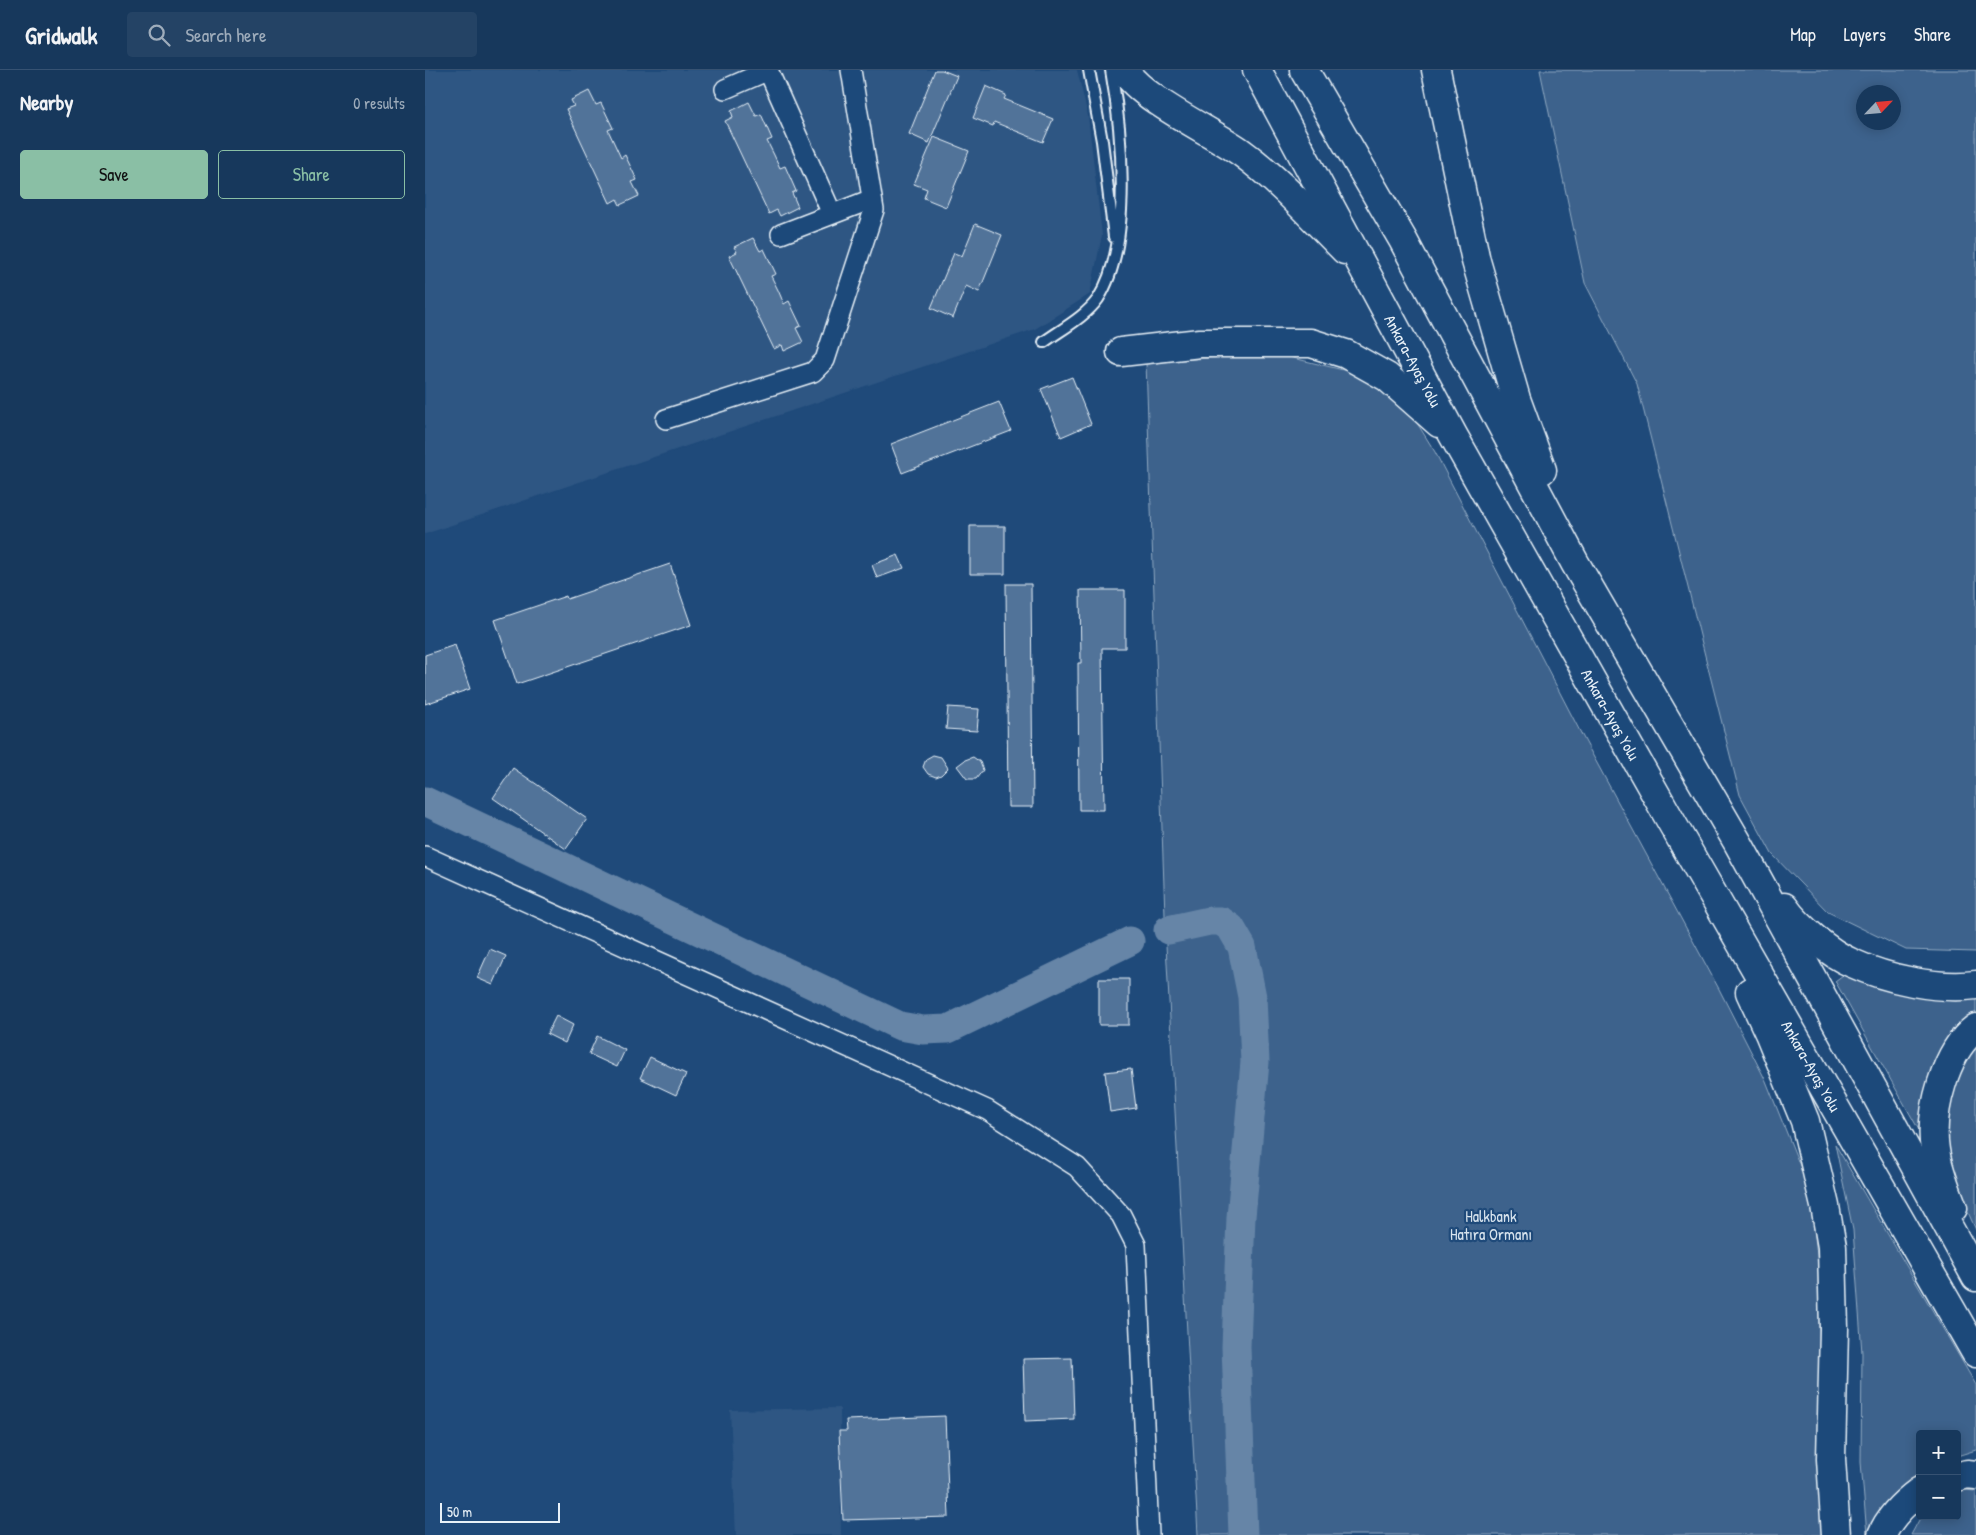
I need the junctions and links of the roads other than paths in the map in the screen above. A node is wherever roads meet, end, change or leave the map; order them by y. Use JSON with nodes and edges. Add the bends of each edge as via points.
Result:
{"nodes":[{"id":1,"x":769,"y":70,"type":"edge"},
{"id":2,"x":851,"y":70,"type":"edge"},
{"id":3,"x":1089,"y":70,"type":"edge"},
{"id":4,"x":1111,"y":70,"type":"edge"},
{"id":5,"x":1124,"y":70,"type":"edge"},
{"id":6,"x":1304,"y":70,"type":"edge"},
{"id":7,"x":1436,"y":70,"type":"edge"},
{"id":8,"x":1257,"y":71,"type":"edge"},
{"id":9,"x":725,"y":89,"type":"dead end"},
{"id":10,"x":873,"y":199,"type":"junction"},
{"id":11,"x":832,"y":214,"type":"junction"},
{"id":12,"x":781,"y":234,"type":"dead end"},
{"id":13,"x":1116,"y":248,"type":"junction"},
{"id":14,"x":1365,"y":270,"type":"junction"},
{"id":15,"x":1044,"y":342,"type":"dead end"},
{"id":16,"x":1121,"y":352,"type":"dead end"},
{"id":17,"x":666,"y":419,"type":"dead end"},
{"id":18,"x":1453,"y":435,"type":"junction"},
{"id":19,"x":1575,"y":563,"type":"junction"},
{"id":20,"x":1672,"y":823,"type":"junction"},
{"id":21,"x":1738,"y":843,"type":"junction"},
{"id":22,"x":425,"y":856,"type":"edge"},
{"id":23,"x":1976,"y":985,"type":"edge"},
{"id":24,"x":1976,"y":1028,"type":"edge"},
{"id":25,"x":1976,"y":1252,"type":"edge"},
{"id":26,"x":1976,"y":1277,"type":"edge"},
{"id":27,"x":1976,"y":1354,"type":"edge"},
{"id":28,"x":1976,"y":1475,"type":"edge"},
{"id":29,"x":1961,"y":1476,"type":"edge"},
{"id":30,"x":1916,"y":1495,"type":"edge"},
{"id":31,"x":1149,"y":1535,"type":"edge"},
{"id":32,"x":1837,"y":1535,"type":"edge"},
{"id":33,"x":1882,"y":1535,"type":"edge"}],
"edges":[{"from":1,"to":9,"type":"street"},
{"from":1,"to":11,"type":"street"},
{"from":2,"to":10,"type":"street"},
{"from":3,"to":13,"type":"lane"},
{"from":4,"to":13,"type":"lane","via":[[1121,147],[1122,212]]},
{"from":5,"to":14,"type":"highway","via":[[1155,99],[1246,156]]},
{"from":6,"to":19,"type":"highway","via":[[1403,240]]},
{"from":7,"to":19,"type":"highway","via":[[1492,320],[1516,399]]},
{"from":8,"to":14,"type":"highway","name":"Ankara-Ayaş Yolu"},
{"from":10,"to":11,"type":"street"},
{"from":10,"to":17,"type":"street","via":[[874,210],[825,360],[813,372]]},
{"from":11,"to":12,"type":"street"},
{"from":13,"to":15,"type":"lane","via":[[1097,299],[1081,316]]},
{"from":14,"to":18,"type":"highway","name":"Ankara-Ayaş Yolu"},
{"from":16,"to":18,"type":"highway","via":[[1200,342],[1311,343],[1347,354],[1387,377]]},
{"from":18,"to":20,"type":"highway","name":"Ankara-Ayaş Yolu"},
{"from":19,"to":21,"type":"highway"},
{"from":20,"to":27,"type":"highway","name":"Ankara-Ayaş Yolu"},
{"from":20,"to":32,"type":"highway","via":[[1769,1034],[1805,1121],[1825,1206],[1832,1247],[1831,1459]]},
{"from":21,"to":23,"type":"highway","via":[[1789,914],[1816,940],[1851,963],[1894,978],[1933,984]]},
{"from":21,"to":26,"type":"highway"},
{"from":22,"to":31,"type":"street","via":[[987,1110],[1077,1167],[1121,1215],[1136,1245]]},
{"from":24,"to":25,"type":"highway","via":[[1956,1048],[1940,1090],[1935,1148],[1940,1173],[1954,1210]]},
{"from":28,"to":29,"type":"highway"},
{"from":30,"to":33,"type":"highway","via":[[1897,1513]]}]}
